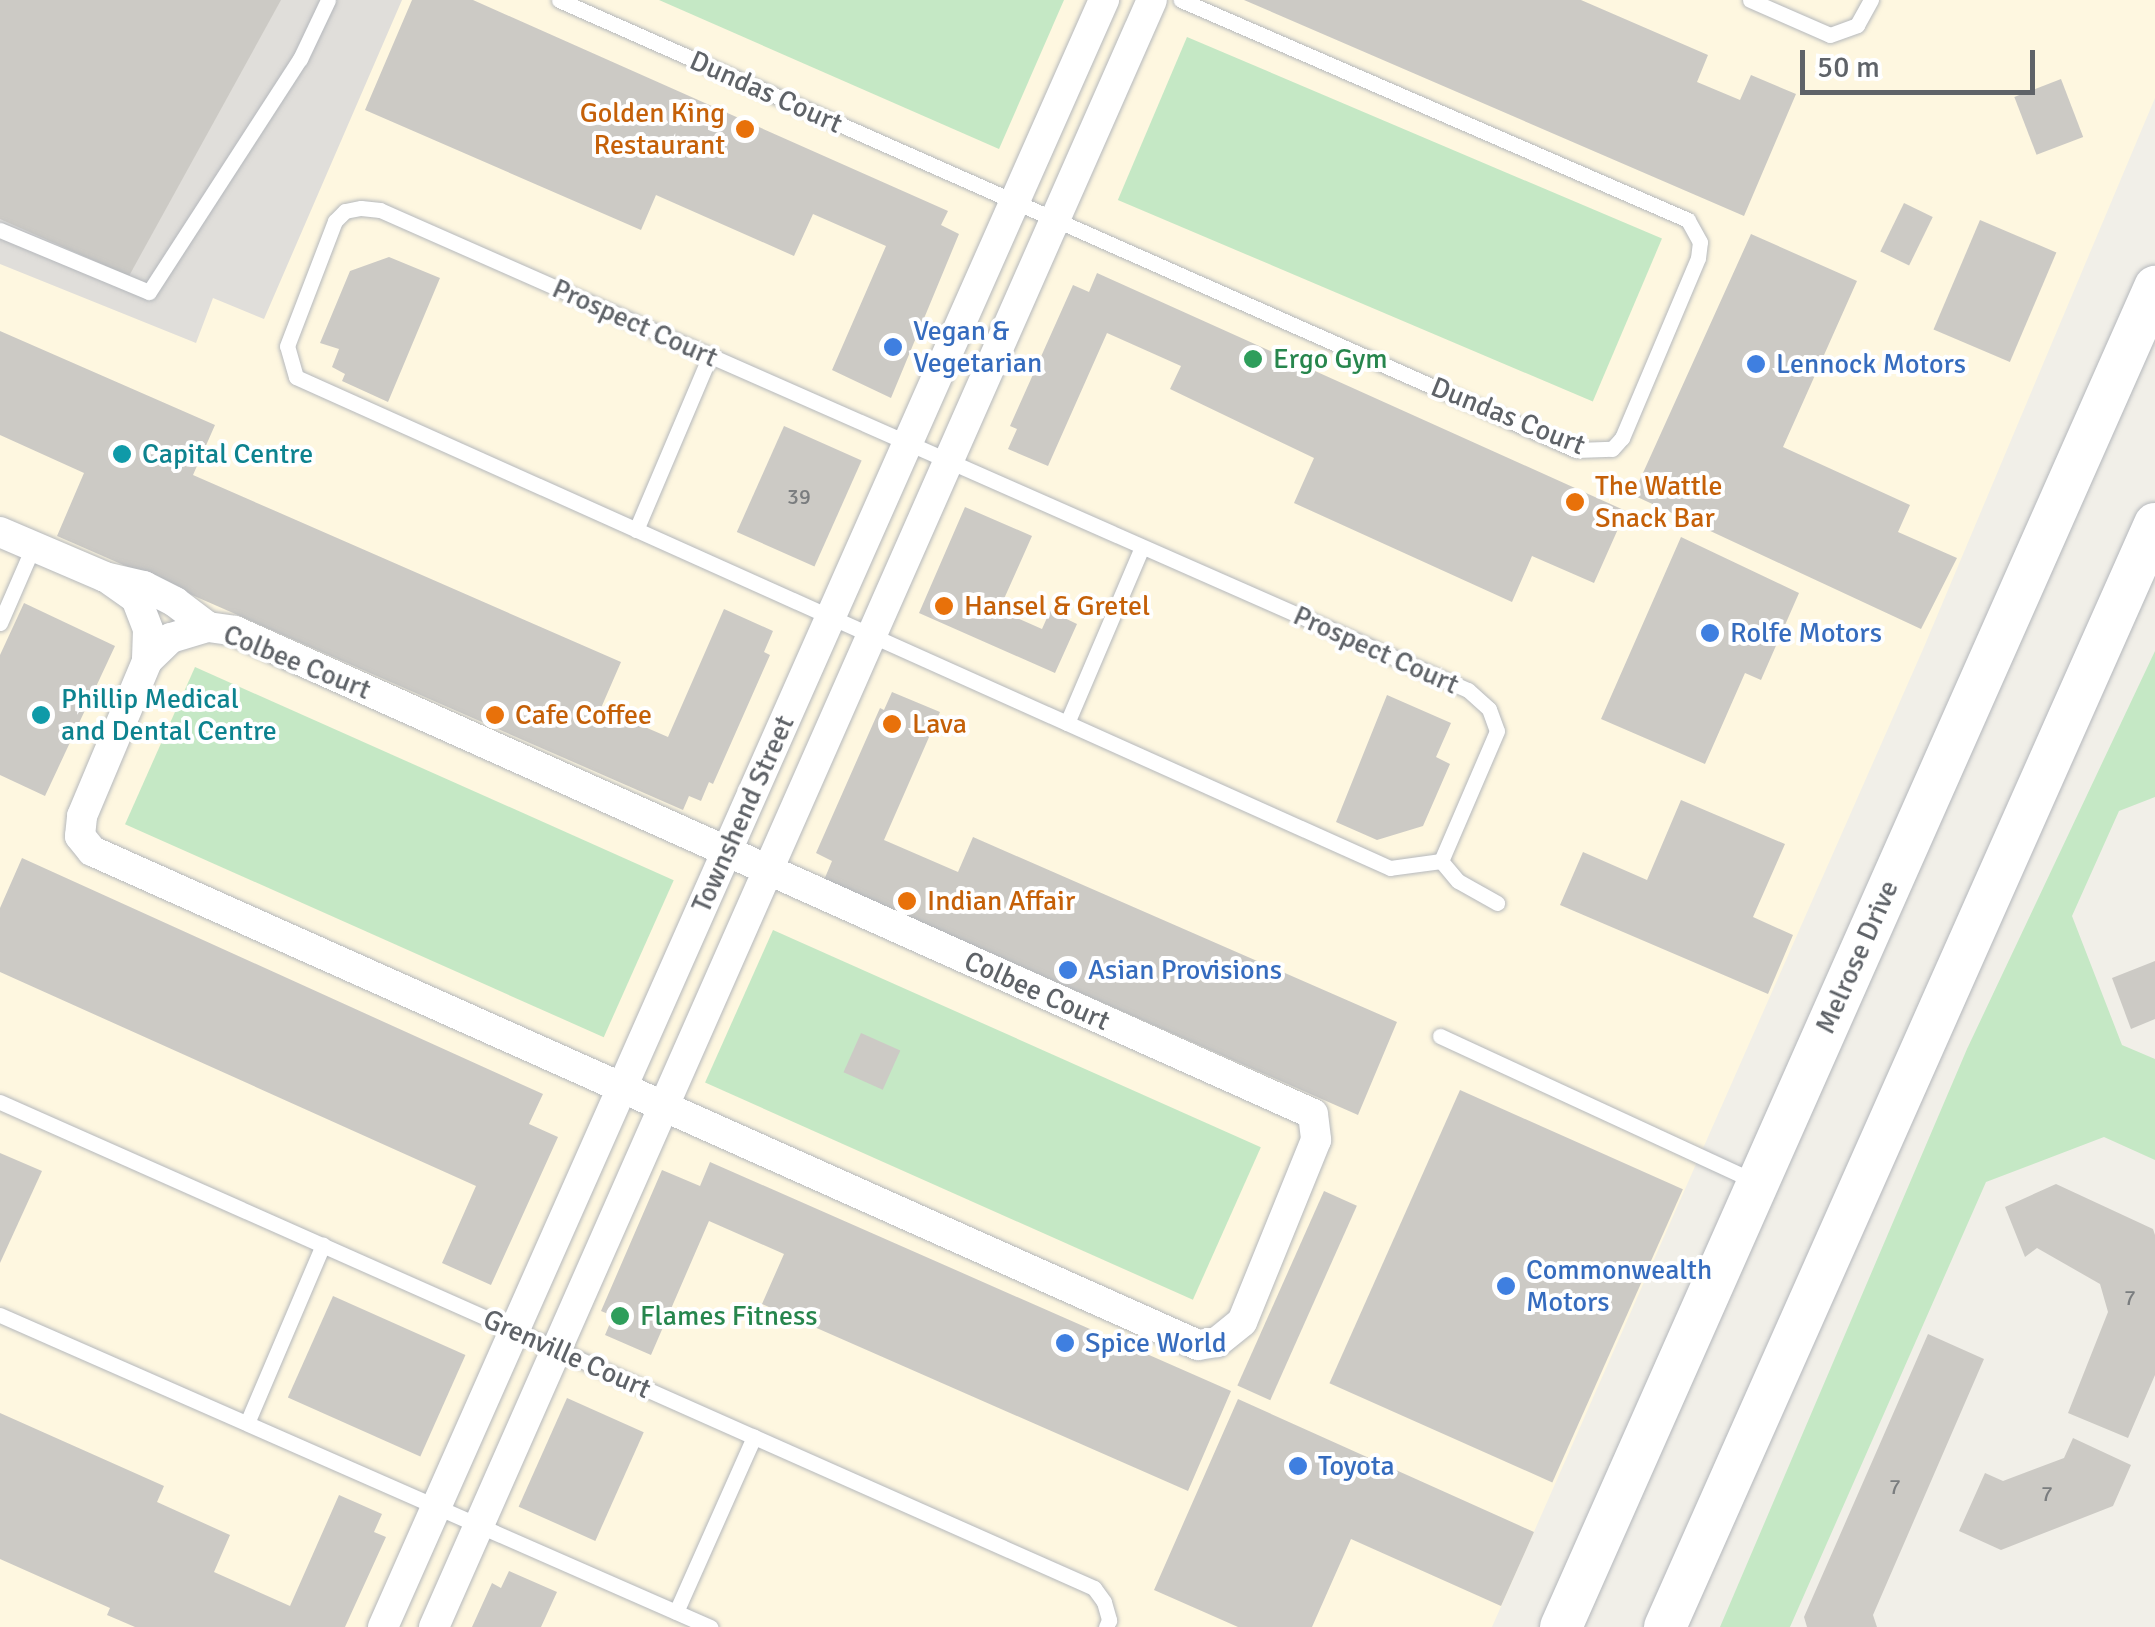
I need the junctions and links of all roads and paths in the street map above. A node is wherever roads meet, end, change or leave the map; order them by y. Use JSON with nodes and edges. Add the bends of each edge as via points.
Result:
{"nodes":[{"id":1,"x":328,"y":0,"type":"edge"},
{"id":2,"x":559,"y":0,"type":"edge"},
{"id":3,"x":1104,"y":0,"type":"edge"},
{"id":4,"x":1152,"y":0,"type":"edge"},
{"id":5,"x":1181,"y":0,"type":"edge"},
{"id":6,"x":1750,"y":0,"type":"edge"},
{"id":7,"x":1870,"y":0,"type":"edge"},
{"id":8,"x":1014,"y":202,"type":"junction"},
{"id":9,"x":1056,"y":220,"type":"junction"},
{"id":10,"x":0,"y":230,"type":"edge"},
{"id":11,"x":2155,"y":287,"type":"edge"},
{"id":12,"x":710,"y":356,"type":"junction"},
{"id":13,"x":908,"y":443,"type":"junction"},
{"id":14,"x":949,"y":461,"type":"junction"},
{"id":15,"x":2155,"y":524,"type":"edge"},
{"id":16,"x":636,"y":530,"type":"junction"},
{"id":17,"x":0,"y":532,"type":"edge"},
{"id":18,"x":34,"y":547,"type":"junction"},
{"id":19,"x":1142,"y":547,"type":"junction"},
{"id":20,"x":105,"y":577,"type":"junction"},
{"id":21,"x":830,"y":617,"type":"junction"},
{"id":22,"x":0,"y":623,"type":"edge"},
{"id":23,"x":208,"y":627,"type":"junction"},
{"id":24,"x":872,"y":636,"type":"junction"},
{"id":25,"x":146,"y":662,"type":"junction"},
{"id":26,"x":1067,"y":723,"type":"junction"},
{"id":27,"x":726,"y":852,"type":"junction"},
{"id":28,"x":1441,"y":861,"type":"junction"},
{"id":29,"x":768,"y":870,"type":"junction"},
{"id":30,"x":1497,"y":904,"type":"dead end"},
{"id":31,"x":1440,"y":1036,"type":"dead end"},
{"id":32,"x":621,"y":1088,"type":"junction"},
{"id":33,"x":0,"y":1102,"type":"edge"},
{"id":34,"x":664,"y":1106,"type":"junction"},
{"id":35,"x":1758,"y":1183,"type":"junction"},
{"id":36,"x":323,"y":1245,"type":"junction"},
{"id":37,"x":0,"y":1315,"type":"edge"},
{"id":38,"x":514,"y":1330,"type":"junction"},
{"id":39,"x":557,"y":1349,"type":"junction"},
{"id":40,"x":247,"y":1423,"type":"junction"},
{"id":41,"x":754,"y":1437,"type":"junction"},
{"id":42,"x":436,"y":1507,"type":"junction"},
{"id":43,"x":479,"y":1525,"type":"junction"},
{"id":44,"x":676,"y":1612,"type":"junction"},
{"id":45,"x":382,"y":1627,"type":"edge"},
{"id":46,"x":434,"y":1627,"type":"edge"},
{"id":47,"x":710,"y":1627,"type":"edge"},
{"id":48,"x":1106,"y":1627,"type":"edge"},
{"id":49,"x":1561,"y":1627,"type":"edge"},
{"id":50,"x":1665,"y":1627,"type":"edge"}],
"edges":[{"from":1,"to":10,"type":"lane","via":[[300,58],[149,292]]},
{"from":2,"to":8,"type":"lane","name":"Dundas Court"},
{"from":3,"to":8,"type":"street","name":"Townshend Street"},
{"from":4,"to":9,"type":"street","name":"Townshend Street"},
{"from":5,"to":9,"type":"lane","name":"Dundas Court","via":[[1688,220],[1700,242],[1698,258],[1622,438],[1612,449],[1576,450]]},
{"from":6,"to":7,"type":"lane","via":[[1830,35],[1856,25]]},
{"from":8,"to":9,"type":"lane","name":"Dundas Court"},
{"from":8,"to":13,"type":"street","name":"Townshend Street"},
{"from":9,"to":14,"type":"street","name":"Townshend Street"},
{"from":11,"to":35,"type":"main road","name":"Melrose Drive"},
{"from":12,"to":13,"type":"lane","name":"Prospect Court"},
{"from":12,"to":16,"type":"lane"},
{"from":12,"to":16,"type":"lane","name":"Prospect Court","via":[[380,210],[346,211],[335,221],[287,346],[296,377]]},
{"from":13,"to":14,"type":"lane","name":"Prospect Court"},
{"from":13,"to":21,"type":"street","name":"Townshend Street"},
{"from":14,"to":19,"type":"lane","name":"Prospect Court"},
{"from":14,"to":24,"type":"street","name":"Townshend Street"},
{"from":15,"to":50,"type":"main road"},
{"from":16,"to":21,"type":"lane","name":"Prospect Court"},
{"from":17,"to":18,"type":"street"},
{"from":18,"to":20,"type":"street"},
{"from":18,"to":22,"type":"lane"},
{"from":19,"to":26,"type":"lane"},
{"from":19,"to":28,"type":"lane","name":"Prospect Court","via":[[1468,690],[1489,709],[1497,732]]},
{"from":20,"to":23,"type":"street","via":[[144,586]]},
{"from":20,"to":25,"type":"street","via":[[136,598],[148,630]]},
{"from":21,"to":24,"type":"lane","name":"Prospect Court"},
{"from":21,"to":27,"type":"street","name":"Townshend Street"},
{"from":23,"to":25,"type":"street","name":"Colbee Court","via":[[171,638]]},
{"from":23,"to":27,"type":"street","name":"Colbee Court","via":[[236,631]]},
{"from":24,"to":26,"type":"lane","name":"Prospect Court"},
{"from":24,"to":29,"type":"street","name":"Townshend Street"},
{"from":25,"to":32,"type":"street","name":"Colbee Court","via":[[82,816],[80,836],[92,852]]},
{"from":26,"to":28,"type":"lane","name":"Prospect Court","via":[[1390,868]]},
{"from":27,"to":29,"type":"street","name":"Colbee Court"},
{"from":27,"to":32,"type":"street","name":"Townshend Street"},
{"from":28,"to":30,"type":"lane"},
{"from":29,"to":34,"type":"street","name":"Townshend Street"},
{"from":29,"to":34,"type":"street","name":"Colbee Court","via":[[1313,1114],[1316,1140],[1242,1322],[1230,1336],[1198,1345]]},
{"from":31,"to":35,"type":"lane"},
{"from":32,"to":34,"type":"street","name":"Colbee Court"},
{"from":32,"to":38,"type":"street","name":"Townshend Street"},
{"from":33,"to":36,"type":"lane","name":"Grenville Court"},
{"from":34,"to":39,"type":"street","name":"Townshend Street"},
{"from":35,"to":49,"type":"main road","name":"Melrose Drive"},
{"from":36,"to":38,"type":"lane","name":"Grenville Court"},
{"from":36,"to":40,"type":"lane"},
{"from":37,"to":40,"type":"lane"},
{"from":38,"to":39,"type":"lane","name":"Grenville Court"},
{"from":38,"to":42,"type":"street","name":"Townshend Street"},
{"from":39,"to":41,"type":"lane","name":"Grenville Court"},
{"from":39,"to":43,"type":"street","name":"Townshend Street"},
{"from":40,"to":42,"type":"lane"},
{"from":41,"to":44,"type":"lane"},
{"from":41,"to":48,"type":"lane","name":"Grenville Court","via":[[1094,1588],[1104,1602]]},
{"from":42,"to":43,"type":"lane"},
{"from":42,"to":45,"type":"street","name":"Townshend Street"},
{"from":43,"to":44,"type":"lane"},
{"from":43,"to":46,"type":"street","name":"Townshend Street"},
{"from":44,"to":47,"type":"lane"}]}
